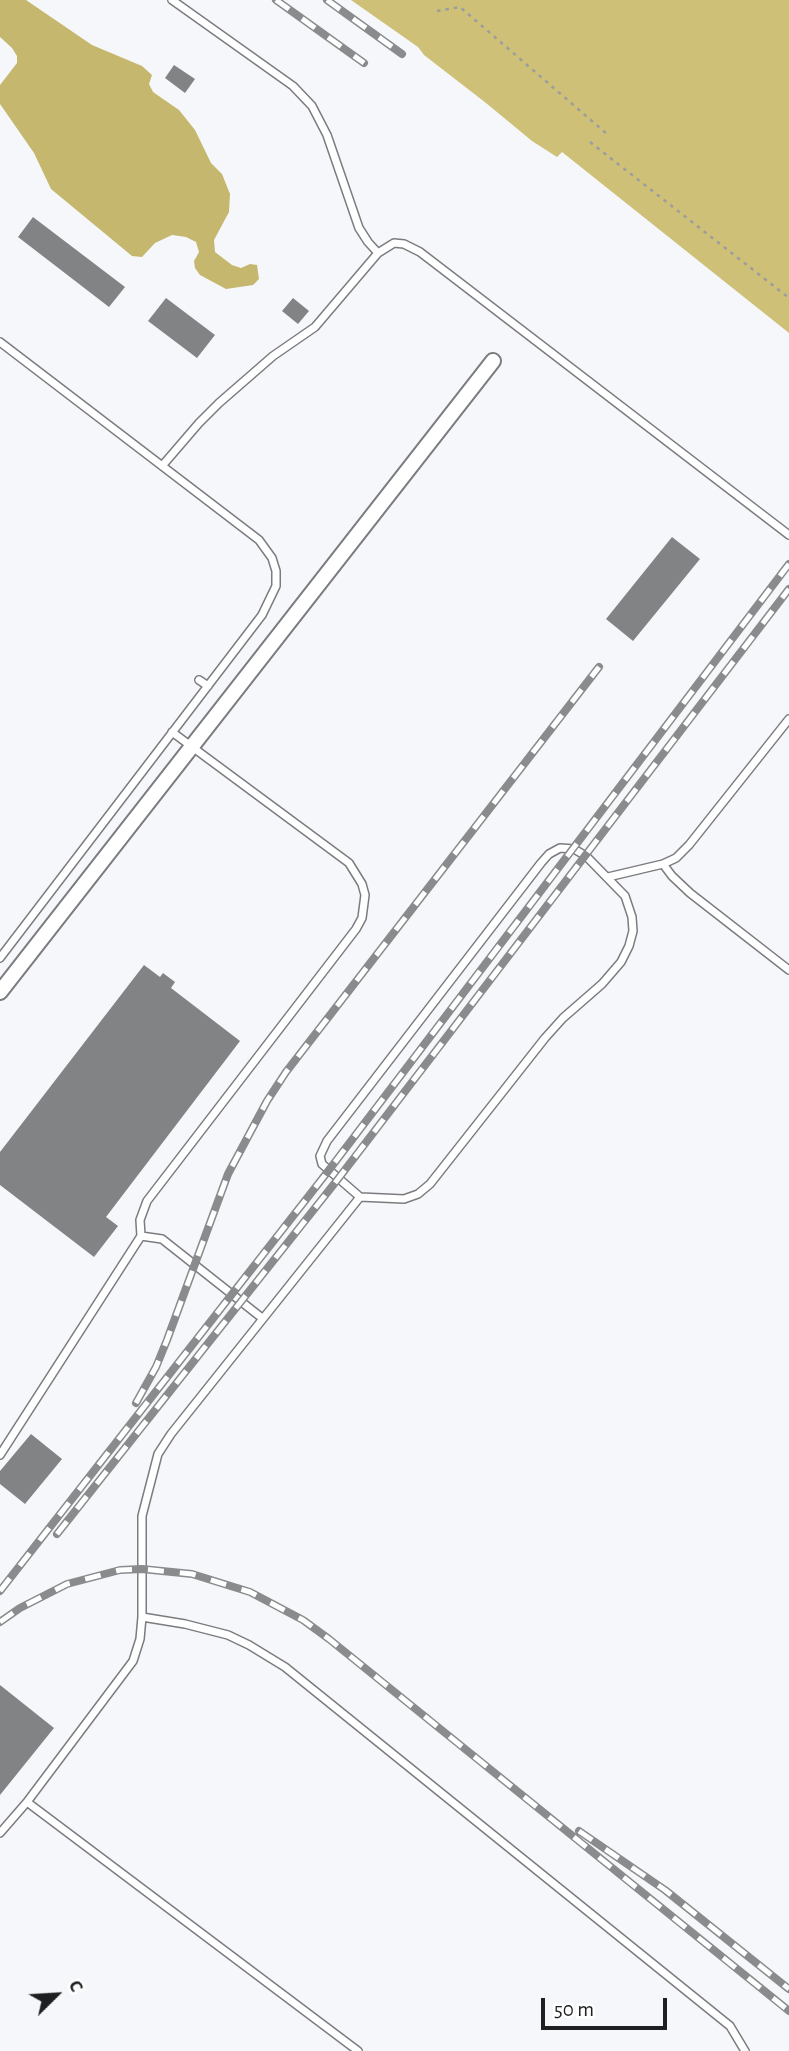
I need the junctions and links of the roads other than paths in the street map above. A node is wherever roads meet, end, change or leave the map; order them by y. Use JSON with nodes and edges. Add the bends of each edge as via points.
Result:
{"nodes":[{"id":1,"x":172,"y":0,"type":"edge"},
{"id":2,"x":379,"y":253,"type":"junction"},
{"id":3,"x":0,"y":342,"type":"edge"},
{"id":4,"x":493,"y":361,"type":"dead end"},
{"id":5,"x":162,"y":466,"type":"junction"},
{"id":6,"x":789,"y":535,"type":"edge"},
{"id":7,"x":199,"y":680,"type":"dead end"},
{"id":8,"x":208,"y":686,"type":"junction"},
{"id":9,"x":789,"y":719,"type":"edge"},
{"id":10,"x":172,"y":732,"type":"junction"},
{"id":11,"x":192,"y":747,"type":"junction"},
{"id":12,"x":663,"y":863,"type":"junction"},
{"id":13,"x":608,"y":877,"type":"junction"},
{"id":14,"x":0,"y":958,"type":"edge"},
{"id":15,"x":789,"y":970,"type":"edge"},
{"id":16,"x":0,"y":992,"type":"edge"},
{"id":17,"x":360,"y":1197,"type":"junction"},
{"id":18,"x":141,"y":1236,"type":"junction"},
{"id":19,"x":262,"y":1318,"type":"junction"},
{"id":20,"x":0,"y":1455,"type":"edge"},
{"id":21,"x":142,"y":1616,"type":"junction"},
{"id":22,"x":27,"y":1802,"type":"junction"},
{"id":23,"x":0,"y":1833,"type":"edge"},
{"id":24,"x":358,"y":2051,"type":"edge"},
{"id":25,"x":745,"y":2051,"type":"edge"}],
"edges":[{"from":1,"to":2,"type":"lane","via":[[293,86],[312,106],[327,135],[359,228]]},
{"from":2,"to":5,"type":"lane","via":[[328,315],[219,403]]},
{"from":2,"to":6,"type":"lane","via":[[394,243],[420,251]]},
{"from":3,"to":5,"type":"lane"},
{"from":4,"to":11,"type":"street"},
{"from":5,"to":8,"type":"lane","via":[[259,540],[276,571],[276,586],[262,615]]},
{"from":7,"to":8,"type":"lane"},
{"from":8,"to":10,"type":"lane"},
{"from":9,"to":12,"type":"lane","via":[[689,845]]},
{"from":10,"to":11,"type":"lane"},
{"from":10,"to":14,"type":"lane"},
{"from":11,"to":16,"type":"street"},
{"from":11,"to":18,"type":"lane","via":[[349,863],[362,884],[364,907],[356,929],[147,1201],[140,1220]]},
{"from":12,"to":13,"type":"lane"},
{"from":12,"to":15,"type":"lane","via":[[690,893]]},
{"from":13,"to":17,"type":"lane","via":[[625,896],[632,917],[633,931],[621,962],[545,1038],[430,1184],[404,1199]]},
{"from":13,"to":17,"type":"lane","via":[[574,849],[560,848],[541,863],[321,1150],[323,1164]]},
{"from":17,"to":19,"type":"lane"},
{"from":18,"to":19,"type":"lane","via":[[162,1239]]},
{"from":18,"to":20,"type":"lane"},
{"from":19,"to":21,"type":"lane","via":[[158,1454],[142,1516]]},
{"from":21,"to":22,"type":"lane","via":[[133,1661]]},
{"from":21,"to":25,"type":"lane","via":[[228,1635],[285,1667],[730,2026]]},
{"from":22,"to":23,"type":"lane"},
{"from":22,"to":24,"type":"lane"}]}
